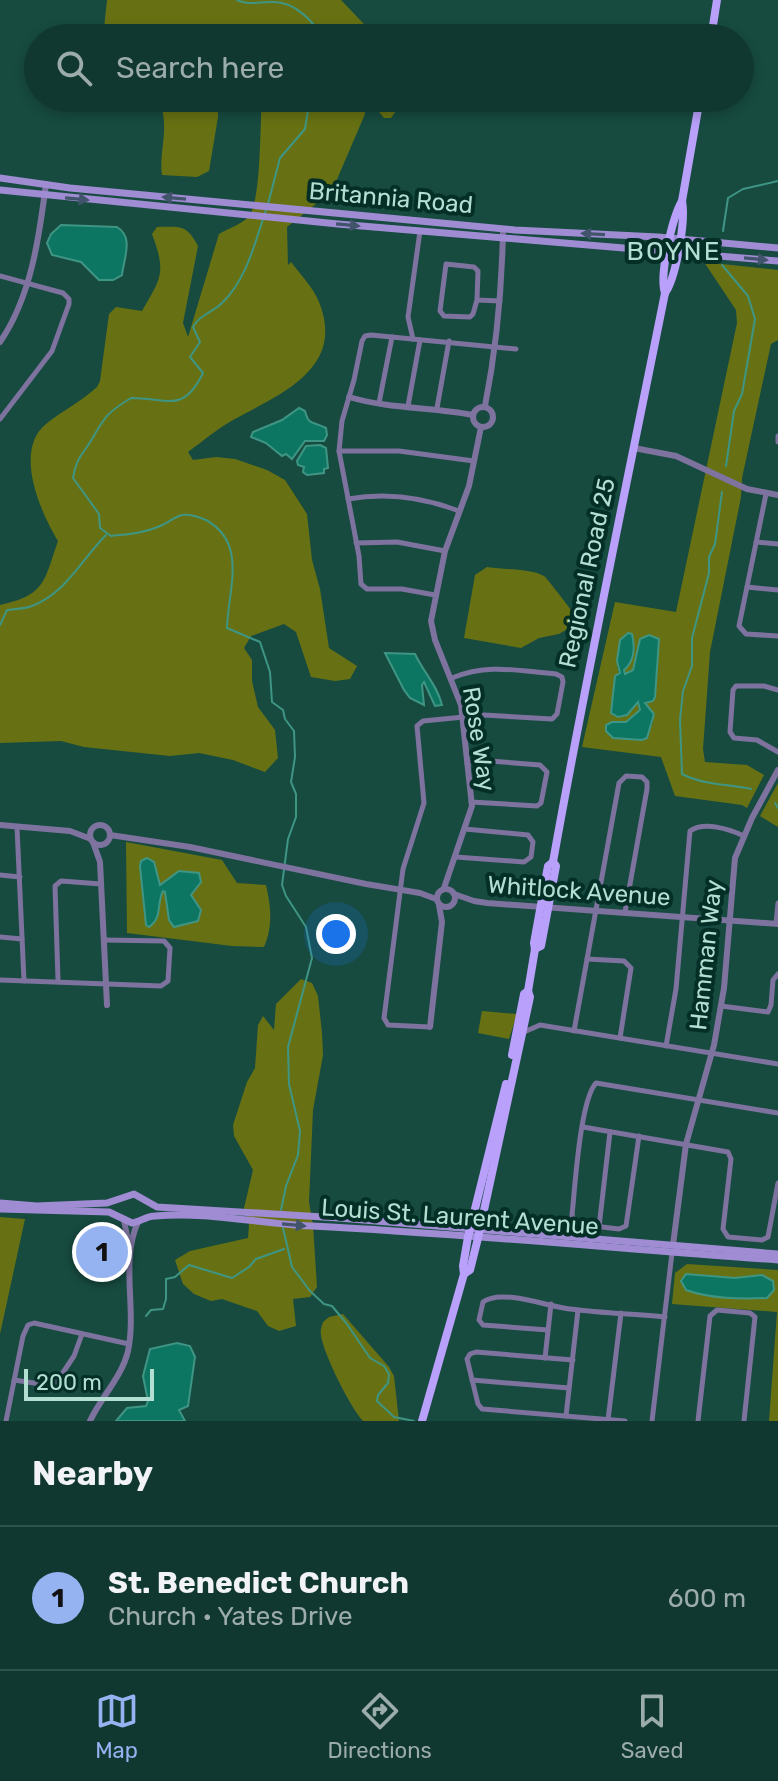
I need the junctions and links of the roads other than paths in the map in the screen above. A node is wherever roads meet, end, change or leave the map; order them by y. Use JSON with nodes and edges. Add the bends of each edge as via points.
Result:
{"nodes":[{"id":1,"x":717,"y":0,"type":"edge"},
{"id":2,"x":713,"y":24,"type":"edge"},
{"id":3,"x":698,"y":112,"type":"edge"},
{"id":4,"x":0,"y":178,"type":"edge"},
{"id":5,"x":46,"y":184,"type":"junction"},
{"id":6,"x":0,"y":190,"type":"edge"},
{"id":7,"x":45,"y":196,"type":"junction"},
{"id":8,"x":503,"y":229,"type":"junction"},
{"id":9,"x":420,"y":231,"type":"junction"},
{"id":10,"x":675,"y":238,"type":"junction"},
{"id":11,"x":503,"y":239,"type":"junction"},
{"id":12,"x":778,"y":248,"type":"edge"},
{"id":13,"x":673,"y":251,"type":"junction"},
{"id":14,"x":778,"y":261,"type":"edge"},
{"id":15,"x":0,"y":276,"type":"edge"},
{"id":16,"x":28,"y":282,"type":"junction"},
{"id":17,"x":477,"y":300,"type":"junction"},
{"id":18,"x":501,"y":301,"type":"junction"},
{"id":19,"x":4,"y":330,"type":"edge"},
{"id":20,"x":392,"y":337,"type":"junction"},
{"id":21,"x":413,"y":339,"type":"junction"},
{"id":22,"x":421,"y":339,"type":"junction"},
{"id":23,"x":449,"y":341,"type":"junction"},
{"id":24,"x":0,"y":342,"type":"edge"},
{"id":25,"x":497,"y":346,"type":"junction"},
{"id":26,"x":516,"y":349,"type":"dead end"},
{"id":27,"x":349,"y":397,"type":"junction"},
{"id":28,"x":379,"y":403,"type":"junction"},
{"id":29,"x":408,"y":406,"type":"junction"},
{"id":30,"x":485,"y":406,"type":"junction"},
{"id":31,"x":437,"y":408,"type":"junction"},
{"id":32,"x":473,"y":415,"type":"junction"},
{"id":33,"x":0,"y":419,"type":"edge"},
{"id":34,"x":481,"y":427,"type":"junction"},
{"id":35,"x":634,"y":448,"type":"junction"},
{"id":36,"x":339,"y":451,"type":"junction"},
{"id":37,"x":474,"y":461,"type":"junction"},
{"id":38,"x":766,"y":494,"type":"junction"},
{"id":39,"x":778,"y":495,"type":"edge"},
{"id":40,"x":348,"y":499,"type":"junction"},
{"id":41,"x":459,"y":511,"type":"junction"},
{"id":42,"x":756,"y":542,"type":"junction"},
{"id":43,"x":356,"y":543,"type":"junction"},
{"id":44,"x":778,"y":544,"type":"edge"},
{"id":45,"x":445,"y":551,"type":"junction"},
{"id":46,"x":747,"y":587,"type":"junction"},
{"id":47,"x":778,"y":590,"type":"edge"},
{"id":48,"x":435,"y":595,"type":"junction"},
{"id":49,"x":778,"y":636,"type":"edge"},
{"id":50,"x":452,"y":678,"type":"junction"},
{"id":51,"x":778,"y":690,"type":"edge"},
{"id":52,"x":463,"y":717,"type":"junction"},
{"id":53,"x":778,"y":752,"type":"edge"},
{"id":54,"x":467,"y":763,"type":"junction"},
{"id":55,"x":778,"y":770,"type":"edge"},
{"id":56,"x":471,"y":802,"type":"junction"},
{"id":57,"x":0,"y":825,"type":"edge"},
{"id":58,"x":17,"y":827,"type":"junction"},
{"id":59,"x":94,"y":828,"type":"junction"},
{"id":60,"x":465,"y":829,"type":"junction"},
{"id":61,"x":70,"y":831,"type":"junction"},
{"id":62,"x":744,"y":836,"type":"junction"},
{"id":63,"x":92,"y":840,"type":"junction"},
{"id":64,"x":108,"y":840,"type":"junction"},
{"id":65,"x":456,"y":857,"type":"junction"},
{"id":66,"x":100,"y":862,"type":"junction"},
{"id":67,"x":452,"y":872,"type":"junction"},
{"id":68,"x":0,"y":875,"type":"edge"},
{"id":69,"x":20,"y":877,"type":"junction"},
{"id":70,"x":101,"y":884,"type":"junction"},
{"id":71,"x":400,"y":890,"type":"junction"},
{"id":72,"x":442,"y":890,"type":"junction"},
{"id":73,"x":454,"y":892,"type":"junction"},
{"id":74,"x":420,"y":893,"type":"junction"},
{"id":75,"x":474,"y":901,"type":"junction"},
{"id":76,"x":438,"y":902,"type":"junction"},
{"id":77,"x":778,"y":903,"type":"edge"},
{"id":78,"x":451,"y":905,"type":"junction"},
{"id":79,"x":544,"y":906,"type":"junction"},
{"id":80,"x":596,"y":910,"type":"junction"},
{"id":81,"x":625,"y":912,"type":"junction"},
{"id":82,"x":681,"y":916,"type":"junction"},
{"id":83,"x":729,"y":920,"type":"junction"},
{"id":84,"x":442,"y":922,"type":"junction"},
{"id":85,"x":777,"y":924,"type":"edge"},
{"id":86,"x":0,"y":937,"type":"edge"},
{"id":87,"x":22,"y":939,"type":"junction"},
{"id":88,"x":104,"y":940,"type":"junction"},
{"id":89,"x":587,"y":959,"type":"junction"},
{"id":90,"x":778,"y":974,"type":"edge"},
{"id":91,"x":0,"y":980,"type":"edge"},
{"id":92,"x":58,"y":980,"type":"junction"},
{"id":93,"x":24,"y":981,"type":"junction"},
{"id":94,"x":106,"y":983,"type":"junction"},
{"id":95,"x":528,"y":991,"type":"junction"},
{"id":96,"x":107,"y":1005,"type":"dead end"},
{"id":97,"x":721,"y":1006,"type":"junction"},
{"id":98,"x":527,"y":1012,"type":"junction"},
{"id":99,"x":540,"y":1025,"type":"junction"},
{"id":100,"x":430,"y":1027,"type":"joint"},
{"id":101,"x":574,"y":1031,"type":"junction"},
{"id":102,"x":522,"y":1033,"type":"junction"},
{"id":103,"x":620,"y":1038,"type":"junction"},
{"id":104,"x":666,"y":1046,"type":"junction"},
{"id":105,"x":712,"y":1054,"type":"junction"},
{"id":106,"x":778,"y":1064,"type":"edge"},
{"id":107,"x":699,"y":1099,"type":"junction"},
{"id":108,"x":778,"y":1113,"type":"edge"},
{"id":109,"x":583,"y":1127,"type":"junction"},
{"id":110,"x":610,"y":1132,"type":"junction"},
{"id":111,"x":639,"y":1136,"type":"junction"},
{"id":112,"x":686,"y":1144,"type":"junction"},
{"id":113,"x":778,"y":1183,"type":"edge"},
{"id":114,"x":124,"y":1197,"type":"junction"},
{"id":115,"x":144,"y":1200,"type":"junction"},
{"id":116,"x":0,"y":1203,"type":"edge"},
{"id":117,"x":0,"y":1209,"type":"edge"},
{"id":118,"x":124,"y":1220,"type":"junction"},
{"id":119,"x":139,"y":1221,"type":"junction"},
{"id":120,"x":599,"y":1227,"type":"junction"},
{"id":121,"x":474,"y":1234,"type":"junction"},
{"id":122,"x":673,"y":1249,"type":"junction"},
{"id":123,"x":778,"y":1254,"type":"edge"},
{"id":124,"x":131,"y":1255,"type":"junction"},
{"id":125,"x":778,"y":1260,"type":"edge"},
{"id":126,"x":551,"y":1304,"type":"junction"},
{"id":127,"x":578,"y":1310,"type":"junction"},
{"id":128,"x":621,"y":1313,"type":"junction"},
{"id":129,"x":665,"y":1317,"type":"junction"},
{"id":130,"x":548,"y":1330,"type":"junction"},
{"id":131,"x":82,"y":1334,"type":"junction"},
{"id":132,"x":129,"y":1344,"type":"junction"},
{"id":133,"x":545,"y":1358,"type":"junction"},
{"id":134,"x":573,"y":1360,"type":"junction"},
{"id":135,"x":14,"y":1380,"type":"junction"},
{"id":136,"x":472,"y":1380,"type":"junction"},
{"id":137,"x":569,"y":1388,"type":"junction"},
{"id":138,"x":566,"y":1416,"type":"junction"},
{"id":139,"x":423,"y":1420,"type":"edge"},
{"id":140,"x":608,"y":1420,"type":"edge"},
{"id":141,"x":6,"y":1421,"type":"edge"},
{"id":142,"x":90,"y":1421,"type":"edge"},
{"id":143,"x":625,"y":1421,"type":"edge"},
{"id":144,"x":652,"y":1421,"type":"edge"},
{"id":145,"x":698,"y":1421,"type":"edge"},
{"id":146,"x":744,"y":1421,"type":"edge"}],
"edges":[{"from":1,"to":2,"type":"main road"},
{"from":3,"to":10,"type":"main road","name":"Regional Road 25"},
{"from":4,"to":5,"type":"main road","name":"Britannia Road"},
{"from":5,"to":7,"type":"street"},
{"from":8,"to":5,"type":"main road","name":"Britannia Road","one_way":true},
{"from":6,"to":7,"type":"main road","name":"Britannia Road"},
{"from":7,"to":9,"type":"main road","name":"Britannia Road","one_way":true},
{"from":7,"to":16,"type":"street"},
{"from":10,"to":8,"type":"main road","name":"Britannia Road","one_way":true},
{"from":8,"to":11,"type":"street"},
{"from":9,"to":11,"type":"main road","name":"Britannia Road"},
{"from":9,"to":21,"type":"street","via":[[408,317]]},
{"from":10,"to":12,"type":"main road","name":"Britannia Road"},
{"from":10,"to":13,"type":"main road","name":"Regional Road 25"},
{"from":11,"to":13,"type":"main road","name":"Britannia Road"},
{"from":11,"to":18,"type":"street"},
{"from":13,"to":14,"type":"main road","name":"Britannia Road","one_way":true},
{"from":13,"to":35,"type":"main road","name":"Regional Road 25","via":[[671,285],[665,293]]},
{"from":15,"to":16,"type":"street"},
{"from":16,"to":19,"type":"street"},
{"from":16,"to":33,"type":"street","via":[[63,293],[69,304],[52,351]]},
{"from":17,"to":17,"type":"street","via":[[478,271],[446,264],[440,311],[444,316],[470,317]]},
{"from":17,"to":18,"type":"street"},
{"from":18,"to":25,"type":"street"},
{"from":19,"to":24,"type":"street"},
{"from":20,"to":21,"type":"street"},
{"from":20,"to":27,"type":"street","via":[[363,338]]},
{"from":20,"to":28,"type":"street"},
{"from":21,"to":22,"type":"street"},
{"from":22,"to":23,"type":"street"},
{"from":22,"to":29,"type":"street"},
{"from":23,"to":25,"type":"street"},
{"from":23,"to":31,"type":"street"},
{"from":25,"to":26,"type":"street"},
{"from":25,"to":30,"type":"street"},
{"from":27,"to":28,"type":"street"},
{"from":27,"to":36,"type":"street"},
{"from":28,"to":29,"type":"street"},
{"from":29,"to":31,"type":"street"},
{"from":30,"to":32,"type":"street"},
{"from":30,"to":34,"type":"street","via":[[492,419]]},
{"from":31,"to":32,"type":"street"},
{"from":32,"to":34,"type":"street"},
{"from":34,"to":37,"type":"street","name":"Rose Way"},
{"from":35,"to":38,"type":"street","via":[[676,456]]},
{"from":35,"to":79,"type":"main road","name":"Regional Road 25"},
{"from":36,"to":37,"type":"street","via":[[399,451]]},
{"from":36,"to":40,"type":"street"},
{"from":37,"to":41,"type":"street","name":"Rose Way"},
{"from":38,"to":39,"type":"street"},
{"from":38,"to":42,"type":"street"},
{"from":40,"to":41,"type":"street","via":[[409,497]]},
{"from":40,"to":43,"type":"street"},
{"from":41,"to":45,"type":"street","name":"Rose Way"},
{"from":42,"to":44,"type":"street"},
{"from":42,"to":46,"type":"street"},
{"from":43,"to":45,"type":"street","via":[[397,542]]},
{"from":43,"to":48,"type":"street","via":[[365,589]]},
{"from":45,"to":48,"type":"street","name":"Rose Way"},
{"from":46,"to":47,"type":"street"},
{"from":46,"to":49,"type":"street","via":[[741,630]]},
{"from":48,"to":50,"type":"street","name":"Rose Way","via":[[432,631]]},
{"from":50,"to":52,"type":"street","name":"Rose Way"},
{"from":50,"to":52,"type":"street","via":[[488,669],[556,674],[563,680],[552,719]]},
{"from":51,"to":53,"type":"street","via":[[734,687],[730,732]]},
{"from":52,"to":54,"type":"street","name":"Rose Way"},
{"from":52,"to":71,"type":"street","via":[[417,726],[424,803]]},
{"from":54,"to":56,"type":"street","name":"Rose Way"},
{"from":54,"to":56,"type":"street","via":[[540,765],[547,772],[537,806]]},
{"from":55,"to":62,"type":"street","name":"Hamman Way"},
{"from":56,"to":60,"type":"street","name":"Rose Way"},
{"from":57,"to":58,"type":"street"},
{"from":58,"to":61,"type":"street"},
{"from":58,"to":69,"type":"street"},
{"from":59,"to":61,"type":"street"},
{"from":59,"to":63,"type":"street"},
{"from":59,"to":64,"type":"street","via":[[104,826]]},
{"from":60,"to":65,"type":"street","name":"Rose Way"},
{"from":60,"to":65,"type":"street","via":[[528,835],[533,842],[531,857],[524,862]]},
{"from":61,"to":63,"type":"street"},
{"from":62,"to":82,"type":"street","via":[[724,829],[690,831]]},
{"from":62,"to":83,"type":"street","name":"Hamman Way","via":[[733,864]]},
{"from":63,"to":64,"type":"street","via":[[99,845]]},
{"from":63,"to":66,"type":"street"},
{"from":64,"to":66,"type":"street"},
{"from":64,"to":71,"type":"street","via":[[190,847]]},
{"from":65,"to":67,"type":"street","name":"Rose Way"},
{"from":66,"to":70,"type":"street"},
{"from":67,"to":72,"type":"street","name":"Rose Way"},
{"from":67,"to":73,"type":"street","name":"Rose Way"},
{"from":68,"to":69,"type":"street"},
{"from":69,"to":87,"type":"street"},
{"from":70,"to":88,"type":"street"},
{"from":70,"to":92,"type":"street","via":[[61,881],[55,886]]},
{"from":71,"to":74,"type":"street"},
{"from":71,"to":100,"type":"street","via":[[384,1018],[388,1025]]},
{"from":72,"to":73,"type":"street","name":"Whitlock Avenue"},
{"from":72,"to":74,"type":"street"},
{"from":72,"to":76,"type":"street","name":"Rose Way"},
{"from":73,"to":75,"type":"street","name":"Whitlock Avenue"},
{"from":73,"to":78,"type":"street","name":"Rose Way"},
{"from":74,"to":76,"type":"street"},
{"from":75,"to":78,"type":"street","name":"Whitlock Avenue"},
{"from":75,"to":79,"type":"street","name":"Whitlock Avenue"},
{"from":76,"to":78,"type":"street","name":"Whitlock Avenue"},
{"from":76,"to":84,"type":"street"},
{"from":77,"to":85,"type":"street"},
{"from":78,"to":84,"type":"street"},
{"from":79,"to":80,"type":"street","name":"Whitlock Avenue"},
{"from":79,"to":95,"type":"main road","name":"Regional Road 25"},
{"from":80,"to":81,"type":"street","name":"Whitlock Avenue"},
{"from":80,"to":81,"type":"street","via":[[620,780],[642,777],[647,789]]},
{"from":80,"to":89,"type":"street"},
{"from":81,"to":82,"type":"street","name":"Whitlock Avenue"},
{"from":82,"to":83,"type":"street","name":"Whitlock Avenue"},
{"from":82,"to":104,"type":"street"},
{"from":83,"to":85,"type":"street","name":"Whitlock Avenue"},
{"from":83,"to":97,"type":"street","name":"Hamman Way"},
{"from":84,"to":100,"type":"street"},
{"from":86,"to":87,"type":"street"},
{"from":87,"to":93,"type":"street"},
{"from":88,"to":94,"type":"street"},
{"from":88,"to":94,"type":"street","via":[[164,941],[170,948],[165,985]]},
{"from":89,"to":101,"type":"street"},
{"from":89,"to":103,"type":"street","via":[[624,961],[631,968]]},
{"from":90,"to":97,"type":"street","via":[[768,1012]]},
{"from":91,"to":93,"type":"street"},
{"from":92,"to":93,"type":"street"},
{"from":92,"to":94,"type":"street"},
{"from":94,"to":96,"type":"street"},
{"from":95,"to":98,"type":"main road","name":"Regional Road 25"},
{"from":95,"to":121,"type":"main road","name":"Regional Road 25"},
{"from":97,"to":105,"type":"street","name":"Hamman Way"},
{"from":98,"to":99,"type":"street"},
{"from":98,"to":102,"type":"main road","name":"Regional Road 25"},
{"from":99,"to":101,"type":"street"},
{"from":99,"to":102,"type":"street"},
{"from":101,"to":103,"type":"street"},
{"from":102,"to":121,"type":"main road","name":"Regional Road 25"},
{"from":103,"to":104,"type":"street"},
{"from":104,"to":105,"type":"street"},
{"from":105,"to":106,"type":"street"},
{"from":105,"to":107,"type":"street","name":"Hamman Way"},
{"from":107,"to":108,"type":"street"},
{"from":107,"to":109,"type":"street","via":[[596,1083]]},
{"from":107,"to":112,"type":"street","name":"Hamman Way"},
{"from":109,"to":110,"type":"street"},
{"from":109,"to":120,"type":"street","via":[[572,1219]]},
{"from":110,"to":111,"type":"street"},
{"from":110,"to":120,"type":"street"},
{"from":111,"to":112,"type":"street"},
{"from":111,"to":120,"type":"street","via":[[628,1223],[619,1229]]},
{"from":112,"to":113,"type":"street","via":[[731,1156],[723,1229],[728,1237],[768,1237]]},
{"from":112,"to":122,"type":"street","name":"Hamman Way"},
{"from":114,"to":115,"type":"main road","via":[[134,1194]]},
{"from":114,"to":116,"type":"main road","via":[[97,1204]]},
{"from":114,"to":118,"type":"main road","via":[[118,1206]]},
{"from":115,"to":119,"type":"main road","via":[[147,1208]]},
{"from":115,"to":121,"type":"main road","name":"Louis St. Laurent Avenue","via":[[157,1207],[339,1218]]},
{"from":117,"to":118,"type":"main road","via":[[109,1212]]},
{"from":118,"to":119,"type":"main road"},
{"from":118,"to":124,"type":"street"},
{"from":119,"to":121,"type":"main road","name":"Louis St. Laurent Avenue","one_way":true,"via":[[173,1215]]},
{"from":119,"to":124,"type":"street"},
{"from":121,"to":122,"type":"main road","name":"Louis St. Laurent Avenue"},
{"from":121,"to":139,"type":"main road","name":"Regional Road 25","via":[[470,1270],[464,1274]]},
{"from":122,"to":123,"type":"main road","name":"Louis St. Laurent Avenue"},
{"from":122,"to":125,"type":"main road","name":"Louis St. Laurent Avenue"},
{"from":122,"to":129,"type":"street"},
{"from":124,"to":132,"type":"street"},
{"from":126,"to":127,"type":"street"},
{"from":126,"to":130,"type":"street"},
{"from":126,"to":130,"type":"street","via":[[489,1297],[479,1316],[485,1325]]},
{"from":127,"to":128,"type":"street"},
{"from":127,"to":134,"type":"street"},
{"from":128,"to":129,"type":"street"},
{"from":128,"to":140,"type":"street"},
{"from":129,"to":144,"type":"street"},
{"from":130,"to":133,"type":"street"},
{"from":131,"to":132,"type":"street"},
{"from":131,"to":135,"type":"street","via":[[56,1383]]},
{"from":131,"to":135,"type":"street","via":[[28,1325]]},
{"from":132,"to":142,"type":"street","via":[[123,1368]]},
{"from":133,"to":134,"type":"street"},
{"from":133,"to":136,"type":"street","via":[[473,1352],[467,1359]]},
{"from":134,"to":137,"type":"street"},
{"from":135,"to":141,"type":"street"},
{"from":136,"to":137,"type":"street"},
{"from":136,"to":138,"type":"street","via":[[482,1409]]},
{"from":137,"to":138,"type":"street"},
{"from":138,"to":140,"type":"street"},
{"from":140,"to":143,"type":"street"},
{"from":145,"to":146,"type":"street","via":[[710,1316],[717,1310],[755,1317]]}]}
